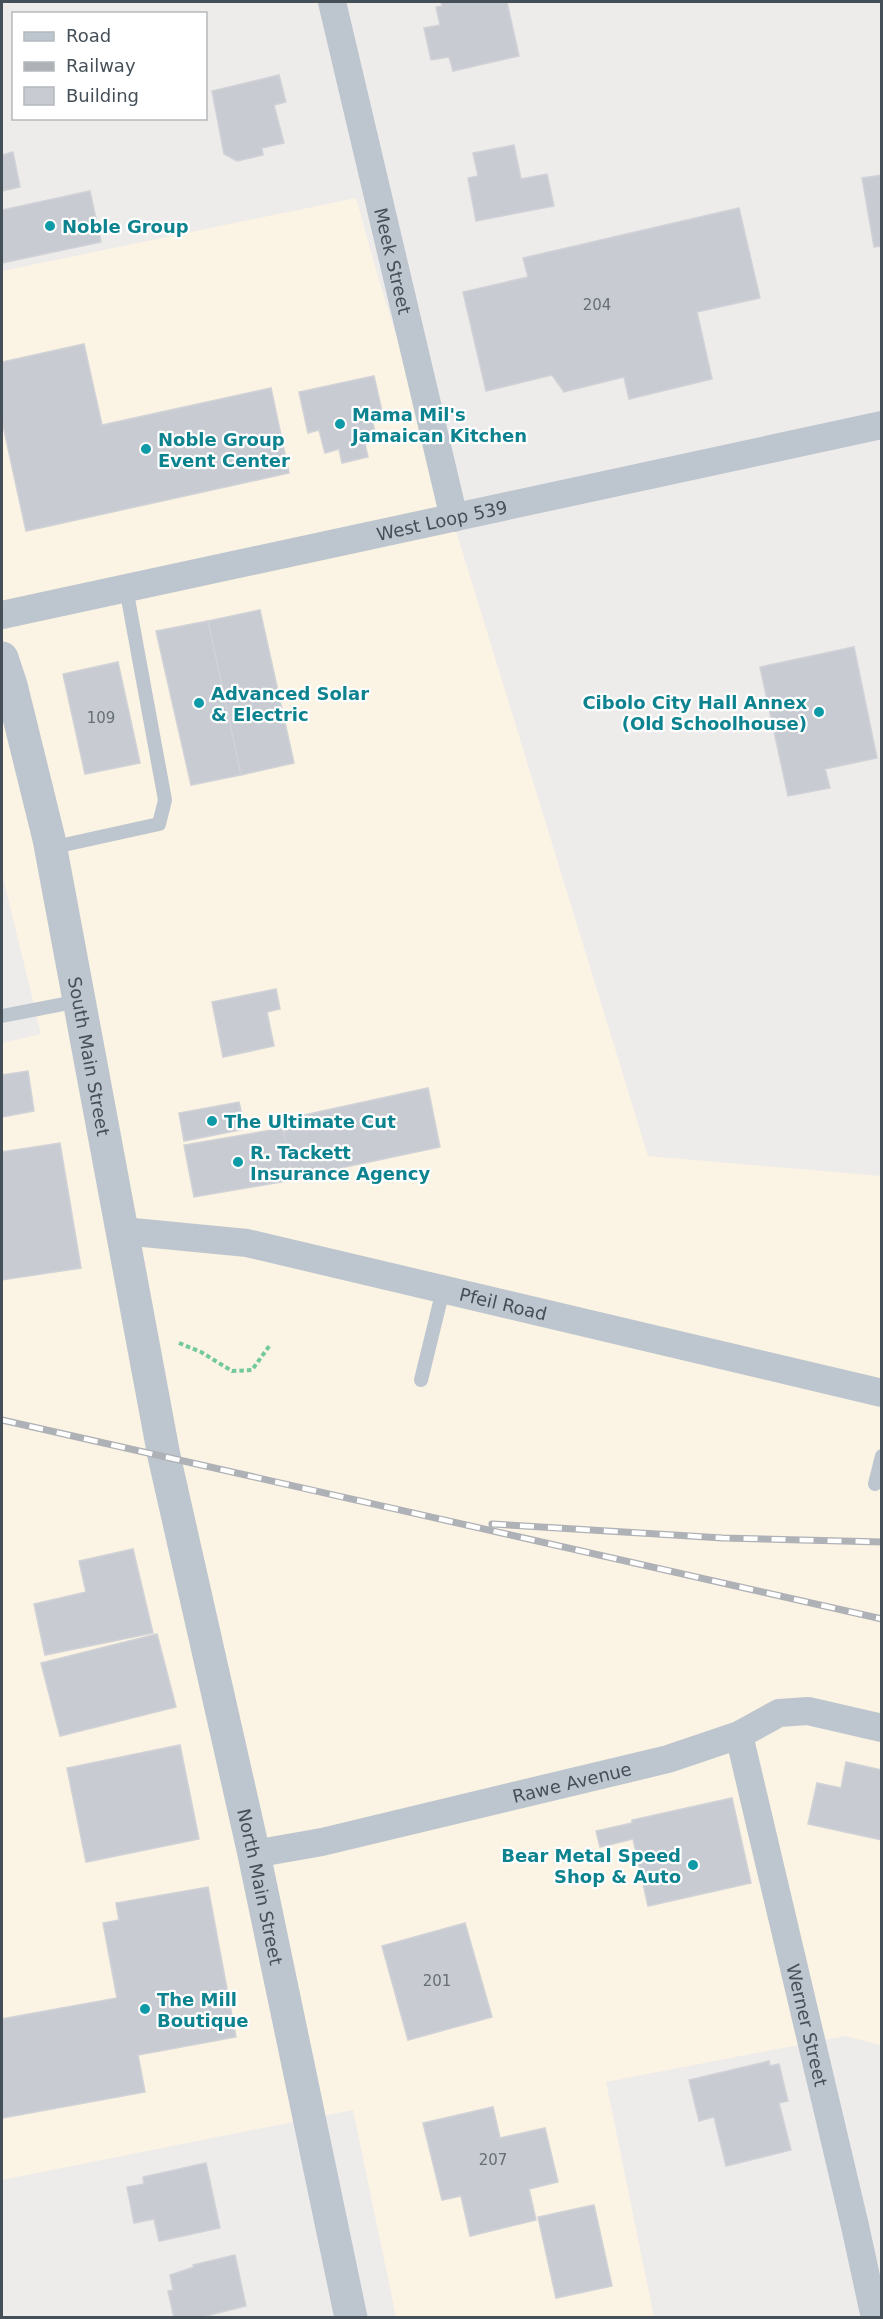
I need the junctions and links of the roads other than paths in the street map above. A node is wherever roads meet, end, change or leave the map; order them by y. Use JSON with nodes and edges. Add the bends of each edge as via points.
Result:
{"nodes":[{"id":1,"x":332,"y":2,"type":"edge"},
{"id":2,"x":882,"y":425,"type":"edge"},
{"id":3,"x":454,"y":518,"type":"junction"},
{"id":4,"x":126,"y":588,"type":"junction"},
{"id":5,"x":2,"y":615,"type":"edge"},
{"id":6,"x":2,"y":658,"type":"edge"},
{"id":7,"x":50,"y":848,"type":"junction"},
{"id":8,"x":79,"y":1001,"type":"junction"},
{"id":9,"x":2,"y":1016,"type":"edge"},
{"id":10,"x":123,"y":1231,"type":"junction"},
{"id":11,"x":443,"y":1290,"type":"junction"},
{"id":12,"x":421,"y":1380,"type":"dead end"},
{"id":13,"x":882,"y":1394,"type":"edge"},
{"id":14,"x":164,"y":1456,"type":"joint"},
{"id":15,"x":882,"y":1456,"type":"edge"},
{"id":16,"x":875,"y":1484,"type":"dead end"},
{"id":17,"x":882,"y":1728,"type":"edge"},
{"id":18,"x":739,"y":1735,"type":"junction"},
{"id":19,"x":254,"y":1854,"type":"junction"},
{"id":20,"x":868,"y":2229,"type":"edge"},
{"id":21,"x":351,"y":2318,"type":"edge"},
{"id":22,"x":875,"y":2318,"type":"edge"}],
"edges":[{"from":1,"to":3,"type":"street","name":"Meek Street"},
{"from":2,"to":3,"type":"street","name":"West Loop 539"},
{"from":3,"to":4,"type":"street","name":"West Loop 539"},
{"from":4,"to":5,"type":"street","name":"West Loop 539"},
{"from":4,"to":7,"type":"lane","via":[[165,800],[159,824]]},
{"from":6,"to":7,"type":"street","name":"South Main Street"},
{"from":7,"to":8,"type":"street","name":"South Main Street"},
{"from":8,"to":9,"type":"lane"},
{"from":8,"to":10,"type":"street","name":"South Main Street"},
{"from":10,"to":11,"type":"street","name":"Pfeil Road","via":[[247,1244]]},
{"from":10,"to":14,"type":"street","name":"South Main Street"},
{"from":11,"to":12,"type":"lane"},
{"from":11,"to":13,"type":"street","name":"Pfeil Road"},
{"from":14,"to":19,"type":"street","name":"North Main Street"},
{"from":15,"to":16,"type":"lane"},
{"from":17,"to":18,"type":"street","name":"Rawe Avenue","via":[[808,1711],[779,1713]]},
{"from":18,"to":19,"type":"street","name":"Rawe Avenue","via":[[668,1759],[322,1842]]},
{"from":18,"to":20,"type":"street","name":"Werner Street"},
{"from":19,"to":21,"type":"street","name":"North Main Street"},
{"from":20,"to":22,"type":"street","name":"Werner Street"}]}
